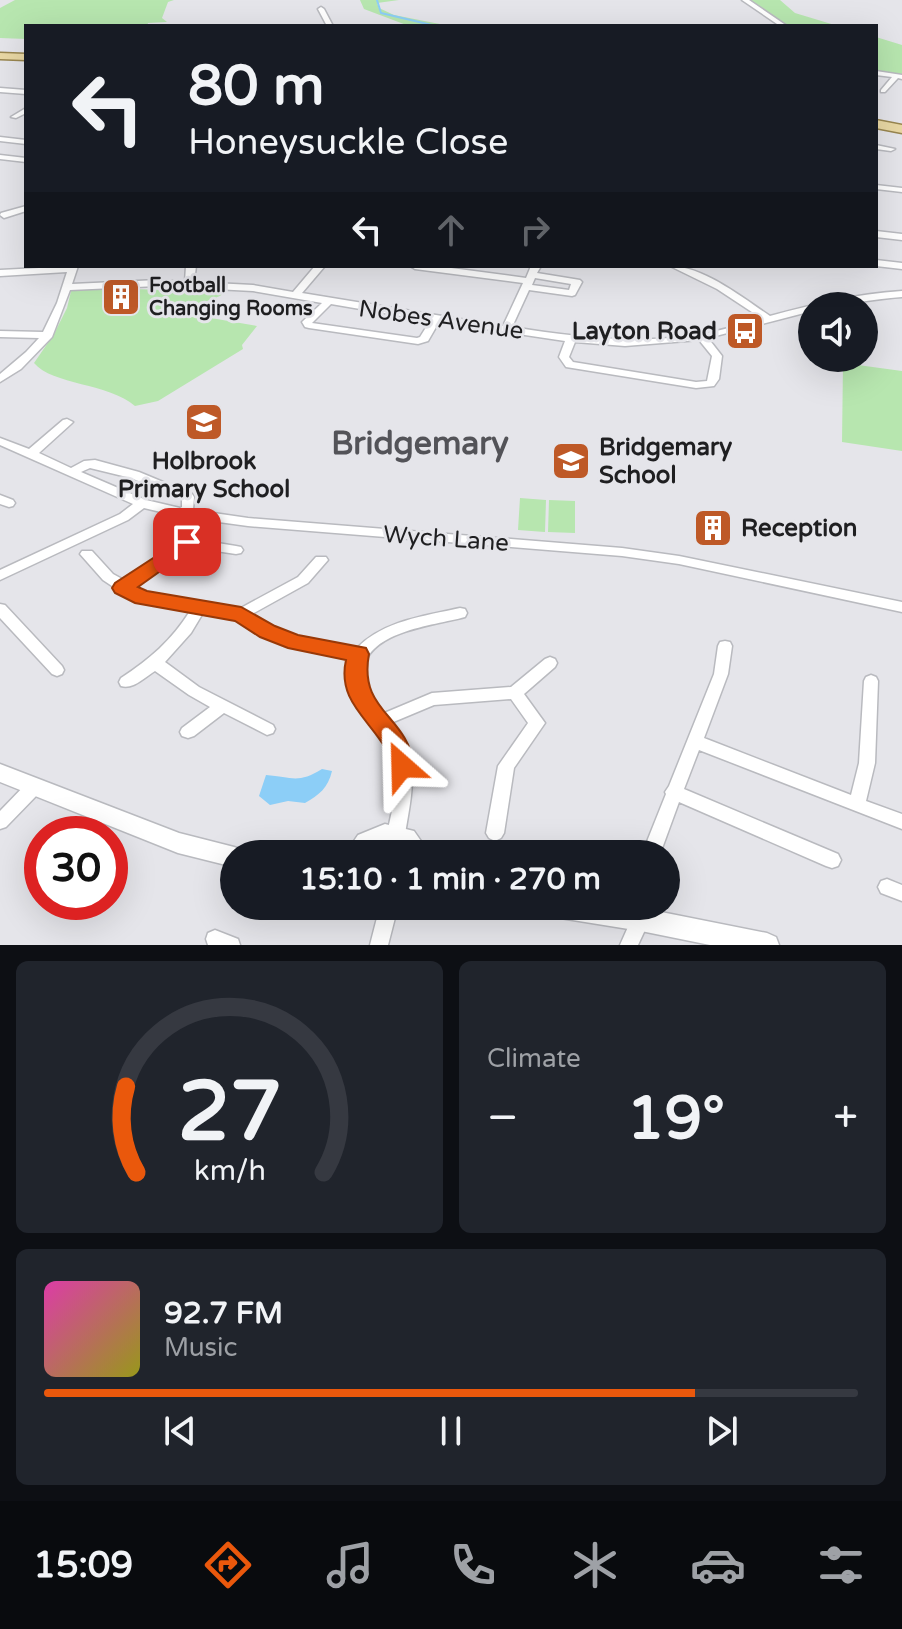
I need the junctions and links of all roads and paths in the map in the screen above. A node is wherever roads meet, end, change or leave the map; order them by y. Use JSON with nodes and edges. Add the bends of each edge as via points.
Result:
{"nodes":[{"id":1,"x":745,"y":0,"type":"edge"},
{"id":2,"x":321,"y":9,"type":"dead end"},
{"id":3,"x":329,"y":24,"type":"edge"},
{"id":4,"x":781,"y":24,"type":"edge"},
{"id":5,"x":0,"y":56,"type":"edge"},
{"id":6,"x":24,"y":57,"type":"edge"},
{"id":7,"x":878,"y":73,"type":"edge"},
{"id":8,"x":900,"y":76,"type":"edge"},
{"id":9,"x":878,"y":83,"type":"edge"},
{"id":10,"x":886,"y":88,"type":"junction"},
{"id":11,"x":902,"y":88,"type":"edge"},
{"id":12,"x":0,"y":90,"type":"edge"},
{"id":13,"x":24,"y":92,"type":"edge"},
{"id":14,"x":878,"y":98,"type":"edge"},
{"id":15,"x":24,"y":111,"type":"edge"},
{"id":16,"x":14,"y":117,"type":"dead end"},
{"id":17,"x":878,"y":124,"type":"edge"},
{"id":18,"x":902,"y":129,"type":"edge"},
{"id":19,"x":0,"y":139,"type":"edge"},
{"id":20,"x":24,"y":142,"type":"edge"},
{"id":21,"x":878,"y":147,"type":"edge"},
{"id":22,"x":891,"y":149,"type":"dead end"},
{"id":23,"x":0,"y":157,"type":"edge"},
{"id":24,"x":24,"y":160,"type":"edge"},
{"id":25,"x":878,"y":187,"type":"edge"},
{"id":26,"x":902,"y":190,"type":"edge"},
{"id":27,"x":24,"y":208,"type":"edge"},
{"id":28,"x":2,"y":213,"type":"edge"},
{"id":29,"x":0,"y":226,"type":"edge"},
{"id":30,"x":878,"y":234,"type":"edge"},
{"id":31,"x":902,"y":237,"type":"edge"},
{"id":32,"x":878,"y":263,"type":"edge"},
{"id":33,"x":902,"y":266,"type":"edge"},
{"id":34,"x":60,"y":268,"type":"edge"},
{"id":35,"x":72,"y":268,"type":"edge"},
{"id":36,"x":191,"y":268,"type":"edge"},
{"id":37,"x":318,"y":268,"type":"edge"},
{"id":38,"x":679,"y":268,"type":"edge"},
{"id":39,"x":454,"y":269,"type":"edge"},
{"id":40,"x":0,"y":273,"type":"edge"},
{"id":41,"x":531,"y":277,"type":"edge"},
{"id":42,"x":189,"y":284,"type":"junction"},
{"id":43,"x":67,"y":287,"type":"junction"},
{"id":44,"x":902,"y":294,"type":"edge"},
{"id":45,"x":296,"y":295,"type":"junction"},
{"id":46,"x":878,"y":296,"type":"edge"},
{"id":47,"x":328,"y":302,"type":"junction"},
{"id":48,"x":798,"y":312,"type":"edge"},
{"id":49,"x":436,"y":319,"type":"junction"},
{"id":50,"x":770,"y":320,"type":"junction"},
{"id":51,"x":506,"y":329,"type":"junction"},
{"id":52,"x":0,"y":334,"type":"edge"},
{"id":53,"x":48,"y":335,"type":"junction"},
{"id":54,"x":702,"y":337,"type":"junction"},
{"id":55,"x":571,"y":339,"type":"junction"},
{"id":56,"x":0,"y":379,"type":"edge"},
{"id":57,"x":67,"y":422,"type":"dead end"},
{"id":58,"x":0,"y":441,"type":"edge"},
{"id":59,"x":31,"y":454,"type":"junction"},
{"id":60,"x":70,"y":473,"type":"junction"},
{"id":61,"x":142,"y":503,"type":"junction"},
{"id":62,"x":182,"y":513,"type":"junction"},
{"id":63,"x":236,"y":550,"type":"dead end"},
{"id":64,"x":87,"y":554,"type":"dead end"},
{"id":65,"x":321,"y":560,"type":"dead end"},
{"id":66,"x":0,"y":575,"type":"edge"},
{"id":67,"x":122,"y":588,"type":"junction"},
{"id":68,"x":902,"y":607,"type":"edge"},
{"id":69,"x":199,"y":608,"type":"junction"},
{"id":70,"x":0,"y":609,"type":"edge"},
{"id":71,"x":460,"y":613,"type":"dead end"},
{"id":72,"x":241,"y":614,"type":"junction"},
{"id":73,"x":725,"y":646,"type":"dead end"},
{"id":74,"x":358,"y":654,"type":"junction"},
{"id":75,"x":155,"y":663,"type":"junction"},
{"id":76,"x":550,"y":663,"type":"dead end"},
{"id":77,"x":57,"y":670,"type":"dead end"},
{"id":78,"x":871,"y":681,"type":"dead end"},
{"id":79,"x":126,"y":682,"type":"dead end"},
{"id":80,"x":515,"y":693,"type":"junction"},
{"id":81,"x":221,"y":707,"type":"junction"},
{"id":82,"x":378,"y":722,"type":"junction"},
{"id":83,"x":267,"y":729,"type":"dead end"},
{"id":84,"x":188,"y":732,"type":"dead end"},
{"id":85,"x":694,"y":741,"type":"junction"},
{"id":86,"x":0,"y":773,"type":"edge"},
{"id":87,"x":33,"y":788,"type":"junction"},
{"id":88,"x":673,"y":792,"type":"junction"},
{"id":89,"x":857,"y":804,"type":"junction"},
{"id":90,"x":0,"y":822,"type":"edge"},
{"id":91,"x":902,"y":822,"type":"edge"},
{"id":92,"x":495,"y":833,"type":"dead end"},
{"id":93,"x":396,"y":834,"type":"junction"},
{"id":94,"x":368,"y":840,"type":"edge"},
{"id":95,"x":407,"y":840,"type":"edge"},
{"id":96,"x":656,"y":840,"type":"edge"},
{"id":97,"x":220,"y":854,"type":"edge"},
{"id":98,"x":832,"y":860,"type":"dead end"},
{"id":99,"x":385,"y":920,"type":"edge"},
{"id":100,"x":639,"y":920,"type":"edge"},
{"id":101,"x":672,"y":920,"type":"edge"},
{"id":102,"x":379,"y":945,"type":"edge"},
{"id":103,"x":629,"y":945,"type":"edge"},
{"id":104,"x":767,"y":945,"type":"edge"}],
"edges":[{"from":1,"to":4,"type":"street"},
{"from":2,"to":3,"type":"street"},
{"from":5,"to":6,"type":"main road"},
{"from":7,"to":8,"type":"street"},
{"from":8,"to":10,"type":"street"},
{"from":9,"to":10,"type":"street"},
{"from":10,"to":11,"type":"street"},
{"from":10,"to":14,"type":"street"},
{"from":12,"to":13,"type":"street"},
{"from":15,"to":16,"type":"street"},
{"from":17,"to":18,"type":"main road"},
{"from":19,"to":20,"type":"street"},
{"from":21,"to":22,"type":"street"},
{"from":23,"to":24,"type":"street"},
{"from":25,"to":26,"type":"street"},
{"from":27,"to":28,"type":"street"},
{"from":28,"to":29,"type":"street"},
{"from":30,"to":31,"type":"street"},
{"from":32,"to":33,"type":"street"},
{"from":34,"to":40,"type":"street"},
{"from":35,"to":43,"type":"street"},
{"from":36,"to":42,"type":"street"},
{"from":37,"to":45,"type":"street"},
{"from":38,"to":50,"type":"street"},
{"from":39,"to":41,"type":"street"},
{"from":41,"to":51,"type":"street"},
{"from":42,"to":43,"type":"street","name":"Nobes Avenue"},
{"from":42,"to":45,"type":"street","name":"Nobes Avenue"},
{"from":43,"to":53,"type":"street"},
{"from":44,"to":46,"type":"street"},
{"from":45,"to":47,"type":"street","name":"Nobes Avenue"},
{"from":47,"to":49,"type":"street","name":"Nobes Avenue"},
{"from":47,"to":49,"type":"street","via":[[310,317],[309,325],[411,342],[424,339]]},
{"from":48,"to":50,"type":"street","name":"Nobes Avenue"},
{"from":49,"to":51,"type":"street","name":"Nobes Avenue"},
{"from":50,"to":54,"type":"street","name":"Nobes Avenue"},
{"from":51,"to":55,"type":"street","name":"Nobes Avenue"},
{"from":52,"to":53,"type":"street"},
{"from":53,"to":56,"type":"street"},
{"from":54,"to":55,"type":"street","name":"Nobes Avenue","via":[[654,342]]},
{"from":54,"to":55,"type":"street","via":[[717,356],[714,379],[696,385],[570,365],[564,357]]},
{"from":57,"to":59,"type":"street"},
{"from":58,"to":59,"type":"street","name":"Wych Lane"},
{"from":59,"to":60,"type":"street","name":"Wych Lane"},
{"from":60,"to":61,"type":"street","name":"Wych Lane"},
{"from":60,"to":62,"type":"street","via":[[95,464],[155,481],[188,497]]},
{"from":61,"to":62,"type":"street","name":"Wych Lane"},
{"from":61,"to":66,"type":"street","via":[[124,517]]},
{"from":62,"to":68,"type":"street","name":"Wych Lane","via":[[622,552]]},
{"from":63,"to":67,"type":"street","via":[[187,542]]},
{"from":64,"to":67,"type":"street"},
{"from":65,"to":72,"type":"street","via":[[303,580]]},
{"from":67,"to":69,"type":"street","via":[[143,598]]},
{"from":69,"to":72,"type":"street"},
{"from":69,"to":75,"type":"street"},
{"from":70,"to":77,"type":"street"},
{"from":71,"to":74,"type":"street","via":[[401,627]]},
{"from":72,"to":74,"type":"street","via":[[296,642]]},
{"from":73,"to":85,"type":"street","via":[[721,674]]},
{"from":74,"to":82,"type":"street","via":[[354,674],[359,697]]},
{"from":75,"to":79,"type":"street"},
{"from":75,"to":81,"type":"street"},
{"from":76,"to":80,"type":"street"},
{"from":78,"to":89,"type":"street","via":[[867,763]]},
{"from":80,"to":82,"type":"street","via":[[432,699]]},
{"from":80,"to":92,"type":"street","via":[[537,723],[506,766]]},
{"from":81,"to":83,"type":"street"},
{"from":81,"to":84,"type":"street"},
{"from":82,"to":93,"type":"street","via":[[400,749],[404,783]]},
{"from":85,"to":88,"type":"street"},
{"from":85,"to":89,"type":"street"},
{"from":86,"to":87,"type":"street"},
{"from":87,"to":90,"type":"street"},
{"from":87,"to":97,"type":"street"},
{"from":88,"to":96,"type":"street"},
{"from":88,"to":98,"type":"street"},
{"from":89,"to":91,"type":"street"},
{"from":93,"to":94,"type":"street"},
{"from":93,"to":95,"type":"street"},
{"from":99,"to":102,"type":"street"},
{"from":100,"to":103,"type":"street"},
{"from":101,"to":104,"type":"street"}]}
